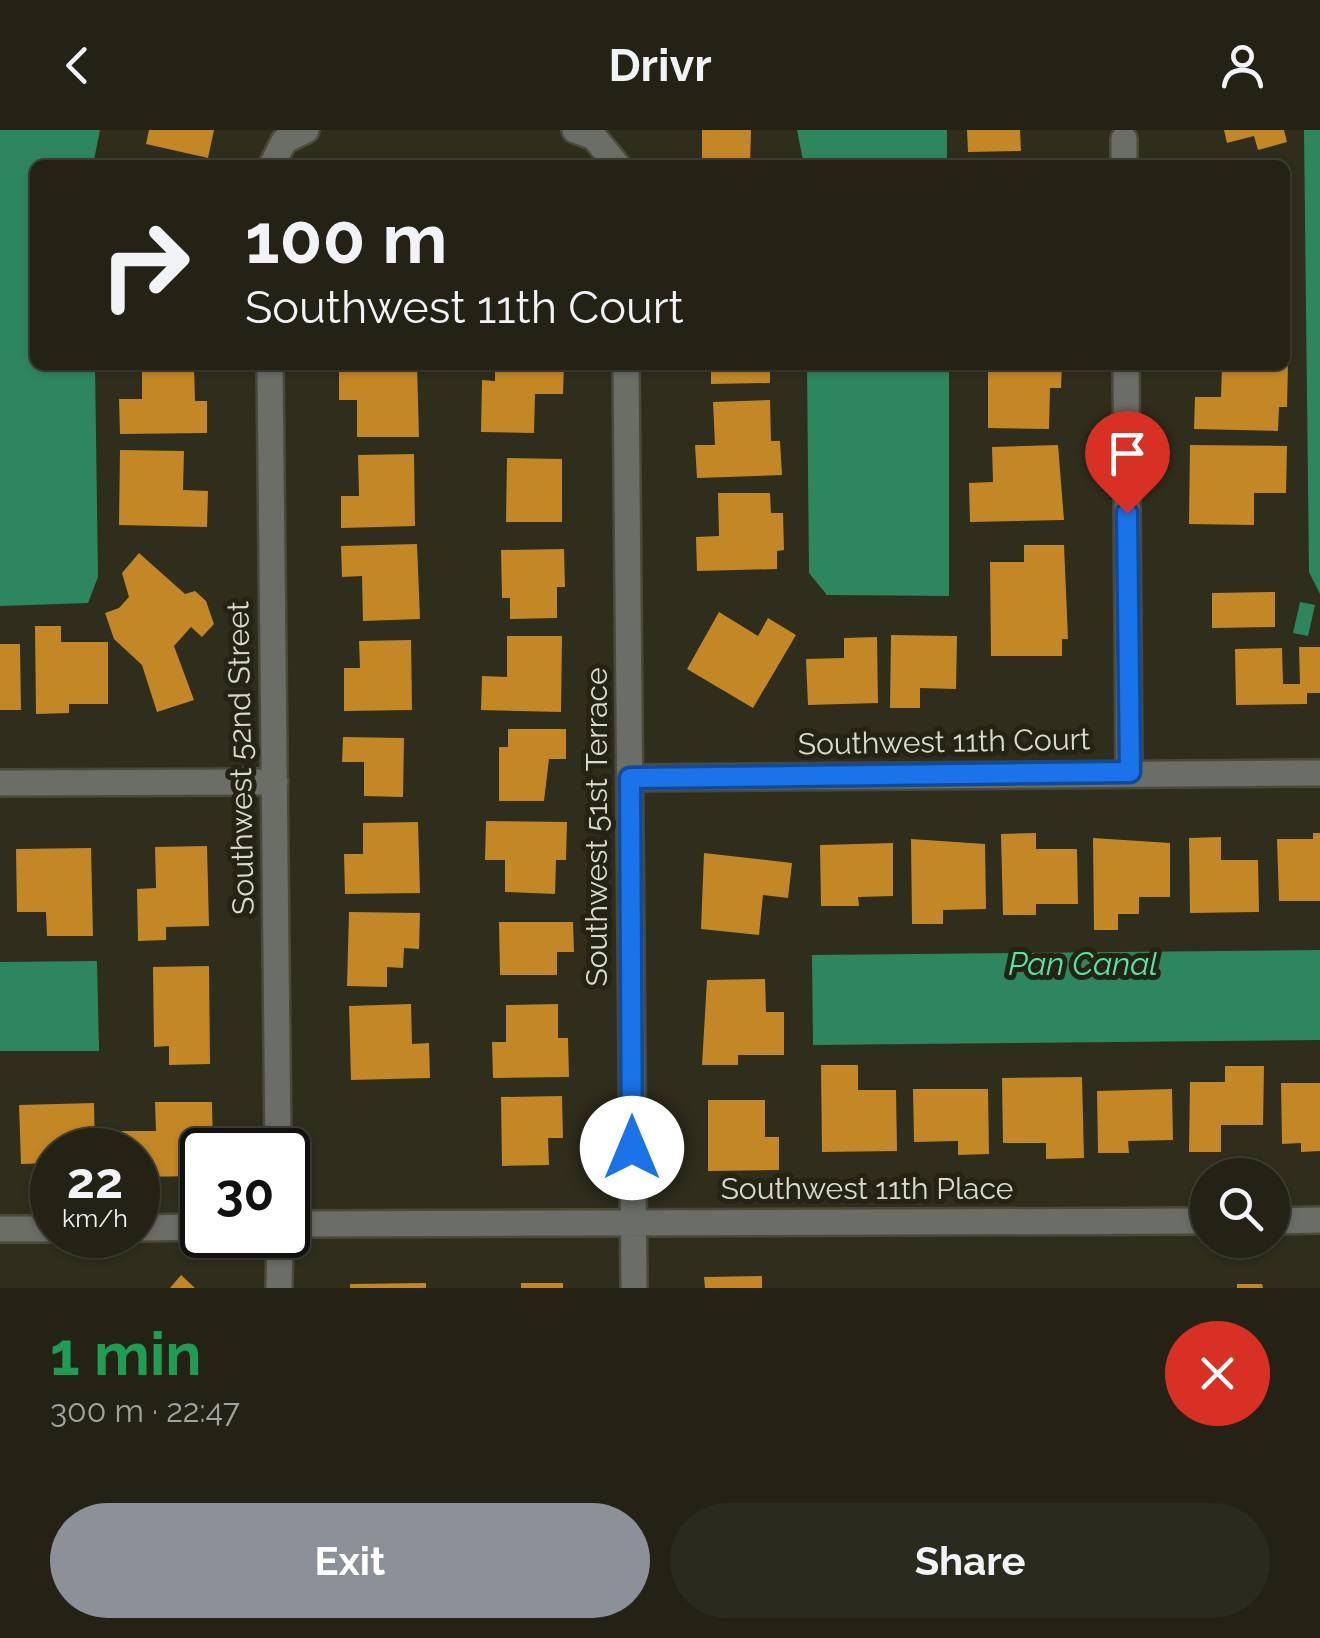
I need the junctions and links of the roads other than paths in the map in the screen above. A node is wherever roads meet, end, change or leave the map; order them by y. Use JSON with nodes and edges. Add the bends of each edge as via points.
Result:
{"nodes":[{"id":1,"x":584,"y":133,"type":"edge"},
{"id":2,"x":295,"y":136,"type":"edge"},
{"id":3,"x":276,"y":160,"type":"edge"},
{"id":4,"x":612,"y":160,"type":"edge"},
{"id":5,"x":270,"y":370,"type":"edge"},
{"id":6,"x":626,"y":370,"type":"edge"},
{"id":7,"x":1126,"y":370,"type":"edge"},
{"id":8,"x":1130,"y":772,"type":"junction"},
{"id":9,"x":1320,"y":773,"type":"edge"},
{"id":10,"x":630,"y":778,"type":"junction"},
{"id":11,"x":275,"y":782,"type":"junction"},
{"id":12,"x":0,"y":784,"type":"edge"},
{"id":13,"x":278,"y":1128,"type":"edge"},
{"id":14,"x":1320,"y":1220,"type":"edge"},
{"id":15,"x":1190,"y":1221,"type":"edge"},
{"id":16,"x":1290,"y":1221,"type":"edge"},
{"id":17,"x":633,"y":1222,"type":"junction"},
{"id":18,"x":310,"y":1224,"type":"edge"},
{"id":19,"x":30,"y":1229,"type":"edge"},
{"id":20,"x":0,"y":1230,"type":"edge"},
{"id":21,"x":280,"y":1258,"type":"edge"},
{"id":22,"x":279,"y":1288,"type":"edge"},
{"id":23,"x":634,"y":1288,"type":"edge"}],
"edges":[{"from":1,"to":4,"type":"street"},
{"from":2,"to":3,"type":"street"},
{"from":5,"to":11,"type":"street","name":"Southwest 52nd Street"},
{"from":6,"to":10,"type":"street","name":"Southwest 51st Terrace"},
{"from":7,"to":8,"type":"street"},
{"from":8,"to":9,"type":"street","name":"Southwest 11th Court"},
{"from":8,"to":10,"type":"street","name":"Southwest 11th Court"},
{"from":10,"to":17,"type":"street","name":"Southwest 51st Terrace"},
{"from":11,"to":12,"type":"street"},
{"from":11,"to":13,"type":"street","name":"Southwest 52nd Street"},
{"from":14,"to":16,"type":"street"},
{"from":15,"to":17,"type":"street","name":"Southwest 11th Place"},
{"from":17,"to":18,"type":"street","name":"Southwest 11th Place"},
{"from":17,"to":23,"type":"street","name":"Southwest 51st Terrace"},
{"from":19,"to":20,"type":"street"},
{"from":21,"to":22,"type":"street"}]}
